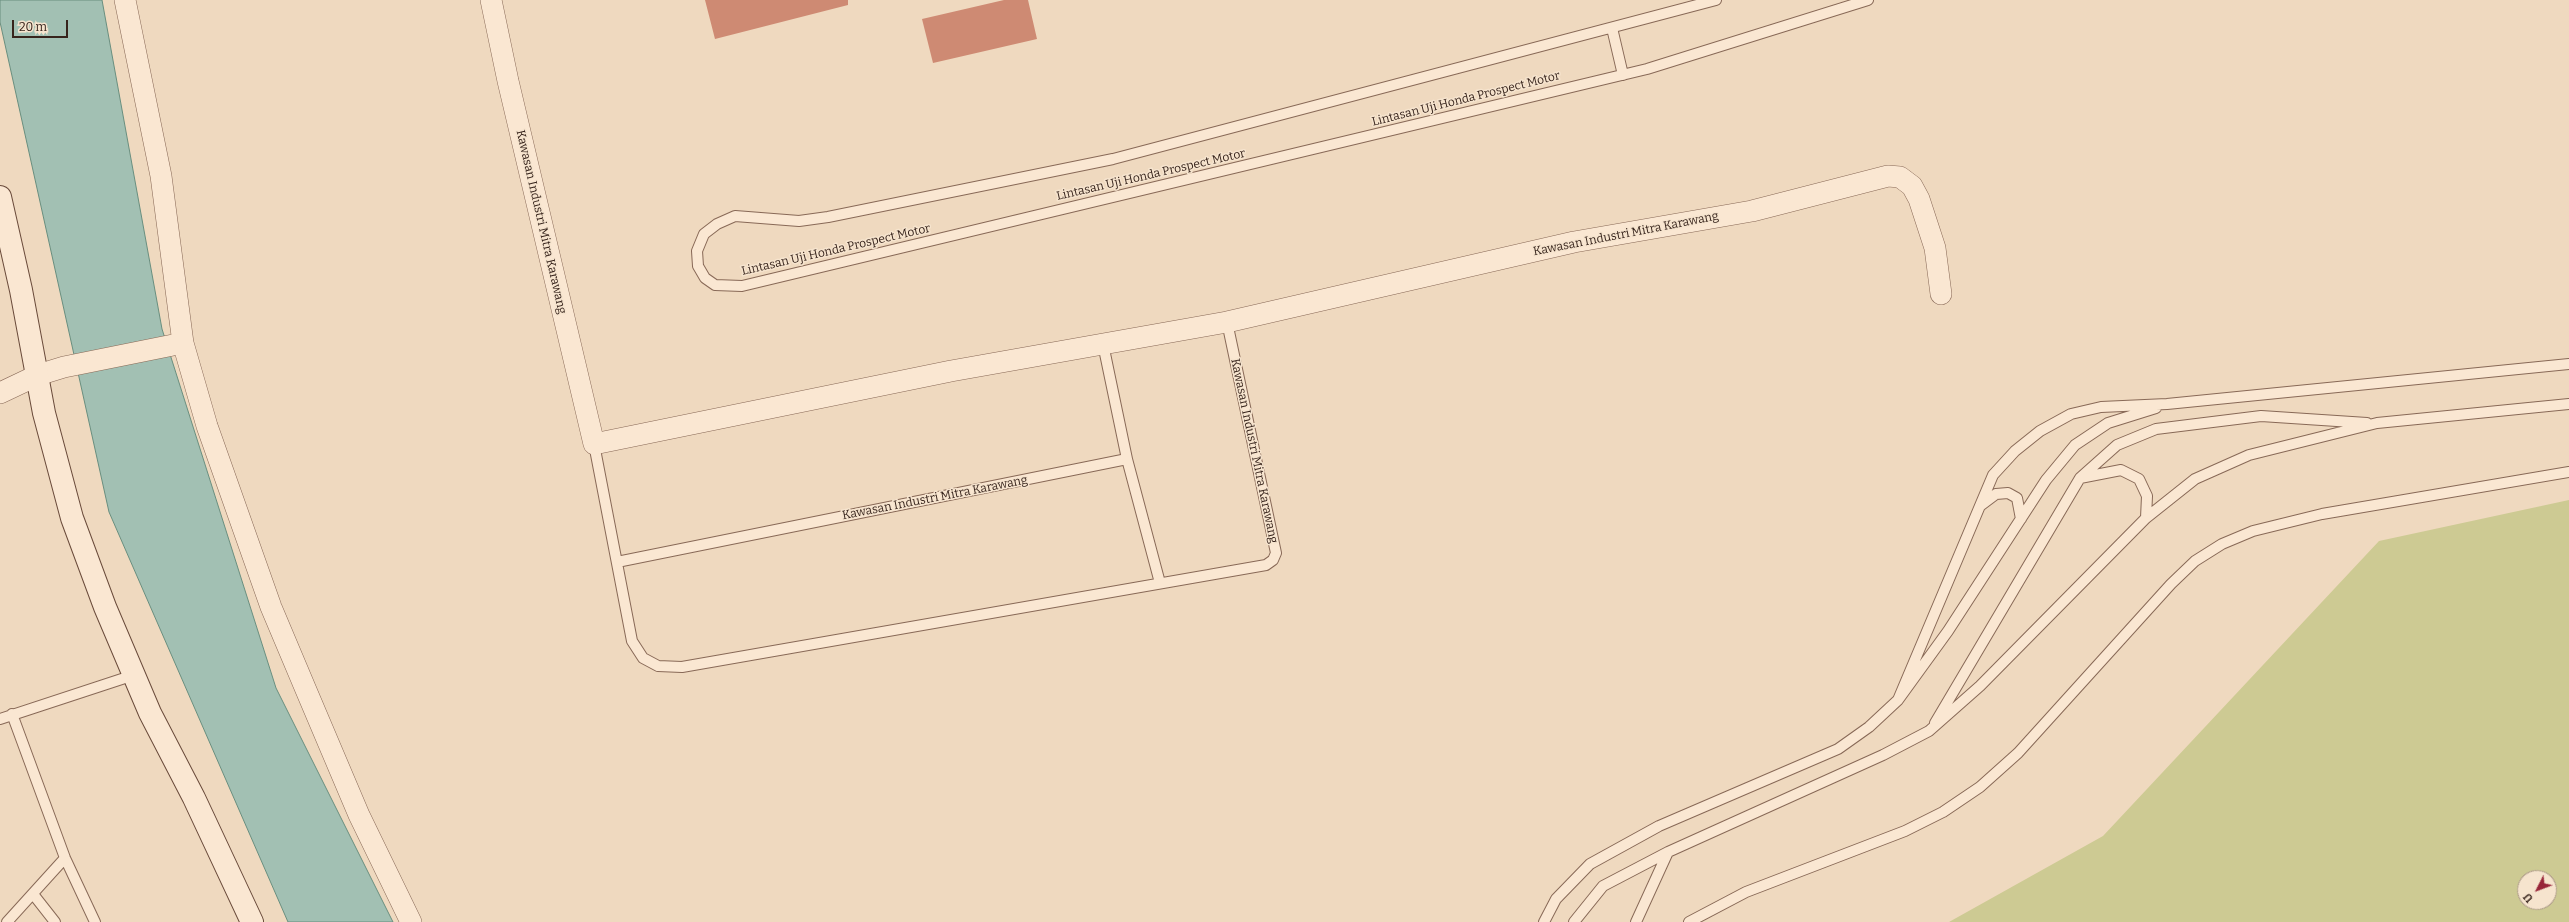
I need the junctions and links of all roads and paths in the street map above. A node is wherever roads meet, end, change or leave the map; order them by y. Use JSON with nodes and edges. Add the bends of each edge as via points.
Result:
{"nodes":[{"id":1,"x":125,"y":0,"type":"edge"},
{"id":2,"x":491,"y":0,"type":"edge"},
{"id":3,"x":1716,"y":0,"type":"edge"},
{"id":4,"x":1868,"y":0,"type":"edge"},
{"id":5,"x":1612,"y":28,"type":"junction"},
{"id":6,"x":1623,"y":75,"type":"junction"},
{"id":7,"x":1,"y":209,"type":"edge"},
{"id":8,"x":1941,"y":294,"type":"dead end"},
{"id":9,"x":1227,"y":322,"type":"junction"},
{"id":10,"x":177,"y":344,"type":"junction"},
{"id":11,"x":1103,"y":344,"type":"junction"},
{"id":12,"x":2569,"y":364,"type":"edge"},
{"id":13,"x":38,"y":375,"type":"junction"},
{"id":14,"x":0,"y":393,"type":"edge"},
{"id":15,"x":2167,"y":404,"type":"junction"},
{"id":16,"x":2569,"y":404,"type":"edge"},
{"id":17,"x":2377,"y":423,"type":"junction"},
{"id":18,"x":594,"y":444,"type":"junction"},
{"id":19,"x":1127,"y":459,"type":"junction"},
{"id":20,"x":2569,"y":472,"type":"edge"},
{"id":21,"x":2080,"y":478,"type":"junction"},
{"id":22,"x":1980,"y":506,"type":"junction"},
{"id":23,"x":2146,"y":518,"type":"junction"},
{"id":24,"x":2021,"y":519,"type":"junction"},
{"id":25,"x":617,"y":562,"type":"junction"},
{"id":26,"x":1160,"y":583,"type":"junction"},
{"id":27,"x":134,"y":675,"type":"junction"},
{"id":28,"x":1898,"y":700,"type":"junction"},
{"id":29,"x":12,"y":714,"type":"junction"},
{"id":30,"x":0,"y":718,"type":"edge"},
{"id":31,"x":1930,"y":731,"type":"junction"},
{"id":32,"x":1668,"y":852,"type":"junction"},
{"id":33,"x":65,"y":858,"type":"junction"},
{"id":34,"x":33,"y":894,"type":"junction"},
{"id":35,"x":7,"y":922,"type":"edge"},
{"id":36,"x":55,"y":922,"type":"edge"},
{"id":37,"x":95,"y":922,"type":"edge"},
{"id":38,"x":252,"y":922,"type":"edge"},
{"id":39,"x":411,"y":922,"type":"edge"},
{"id":40,"x":1544,"y":922,"type":"edge"},
{"id":41,"x":1574,"y":922,"type":"edge"},
{"id":42,"x":1636,"y":922,"type":"edge"},
{"id":43,"x":1689,"y":922,"type":"edge"}],
"edges":[{"from":1,"to":10,"type":"street","via":[[161,176]]},
{"from":2,"to":18,"type":"street","name":"Kawasan Industri Mitra Karawang"},
{"from":3,"to":5,"type":"lane","name":"Lintasan Uji Honda Prospect Motor"},
{"from":4,"to":6,"type":"lane","name":"Lintasan Uji Honda Prospect Motor"},
{"from":5,"to":6,"type":"lane"},
{"from":5,"to":6,"type":"lane","name":"Lintasan Uji Honda Prospect Motor","via":[[1113,158],[828,217],[799,220],[735,216],[717,224],[704,234],[697,251],[698,266],[705,278],[715,286],[742,286]]},
{"from":7,"to":13,"type":"street"},
{"from":8,"to":9,"type":"street","name":"Kawasan Industri Mitra Karawang","via":[[1935,248],[1919,199],[1912,186],[1900,177],[1888,176],[1752,211],[1574,242]]},
{"from":9,"to":11,"type":"street","name":"Kawasan Industri Mitra Karawang"},
{"from":9,"to":26,"type":"lane","name":"Kawasan Industri Mitra Karawang","via":[[1276,553],[1273,560],[1266,565]]},
{"from":10,"to":13,"type":"street","via":[[64,367]]},
{"from":10,"to":39,"type":"street","via":[[271,607],[359,815]]},
{"from":11,"to":18,"type":"street","name":"Kawasan Industri Mitra Karawang","via":[[951,371]]},
{"from":11,"to":19,"type":"lane"},
{"from":12,"to":15,"type":"lane"},
{"from":13,"to":14,"type":"street"},
{"from":13,"to":27,"type":"street","via":[[52,447],[72,518]]},
{"from":15,"to":22,"type":"lane","via":[[2101,407],[2071,414],[2040,431],[2014,451],[1993,475]]},
{"from":15,"to":24,"type":"lane","via":[[2108,423],[2075,445],[2046,480]]},
{"from":16,"to":17,"type":"lane"},
{"from":17,"to":21,"type":"lane","via":[[2261,416],[2156,429],[2117,445]]},
{"from":17,"to":23,"type":"lane","via":[[2249,455],[2195,479]]},
{"from":18,"to":25,"type":"lane","name":"Kawasan Industri Mitra Karawang"},
{"from":19,"to":25,"type":"lane","name":"Kawasan Industri Mitra Karawang"},
{"from":19,"to":26,"type":"lane"},
{"from":20,"to":43,"type":"lane","via":[[2322,514],[2252,531],[2222,544],[2195,561],[2171,584],[2018,753],[1980,788],[1943,812],[1905,831],[1746,892]]},
{"from":21,"to":23,"type":"lane","via":[[2121,470],[2139,479],[2147,496]]},
{"from":21,"to":31,"type":"lane"},
{"from":22,"to":24,"type":"lane","via":[[1996,494],[2008,493],[2017,498]]},
{"from":22,"to":28,"type":"lane"},
{"from":23,"to":31,"type":"lane","via":[[1980,686]]},
{"from":24,"to":28,"type":"lane","via":[[1948,631]]},
{"from":25,"to":26,"type":"lane","name":"Kawasan Industri Mitra Karawang","via":[[632,641],[643,658],[658,666],[682,667]]},
{"from":27,"to":29,"type":"lane"},
{"from":27,"to":38,"type":"street"},
{"from":28,"to":40,"type":"lane","via":[[1869,727],[1838,749],[1659,826],[1590,864],[1556,899]]},
{"from":29,"to":30,"type":"lane"},
{"from":29,"to":33,"type":"lane"},
{"from":31,"to":32,"type":"lane","via":[[1883,756]]},
{"from":32,"to":41,"type":"lane","via":[[1603,886]]},
{"from":32,"to":42,"type":"lane"},
{"from":33,"to":34,"type":"lane"},
{"from":33,"to":37,"type":"lane"},
{"from":34,"to":35,"type":"lane"},
{"from":34,"to":36,"type":"lane"}]}
